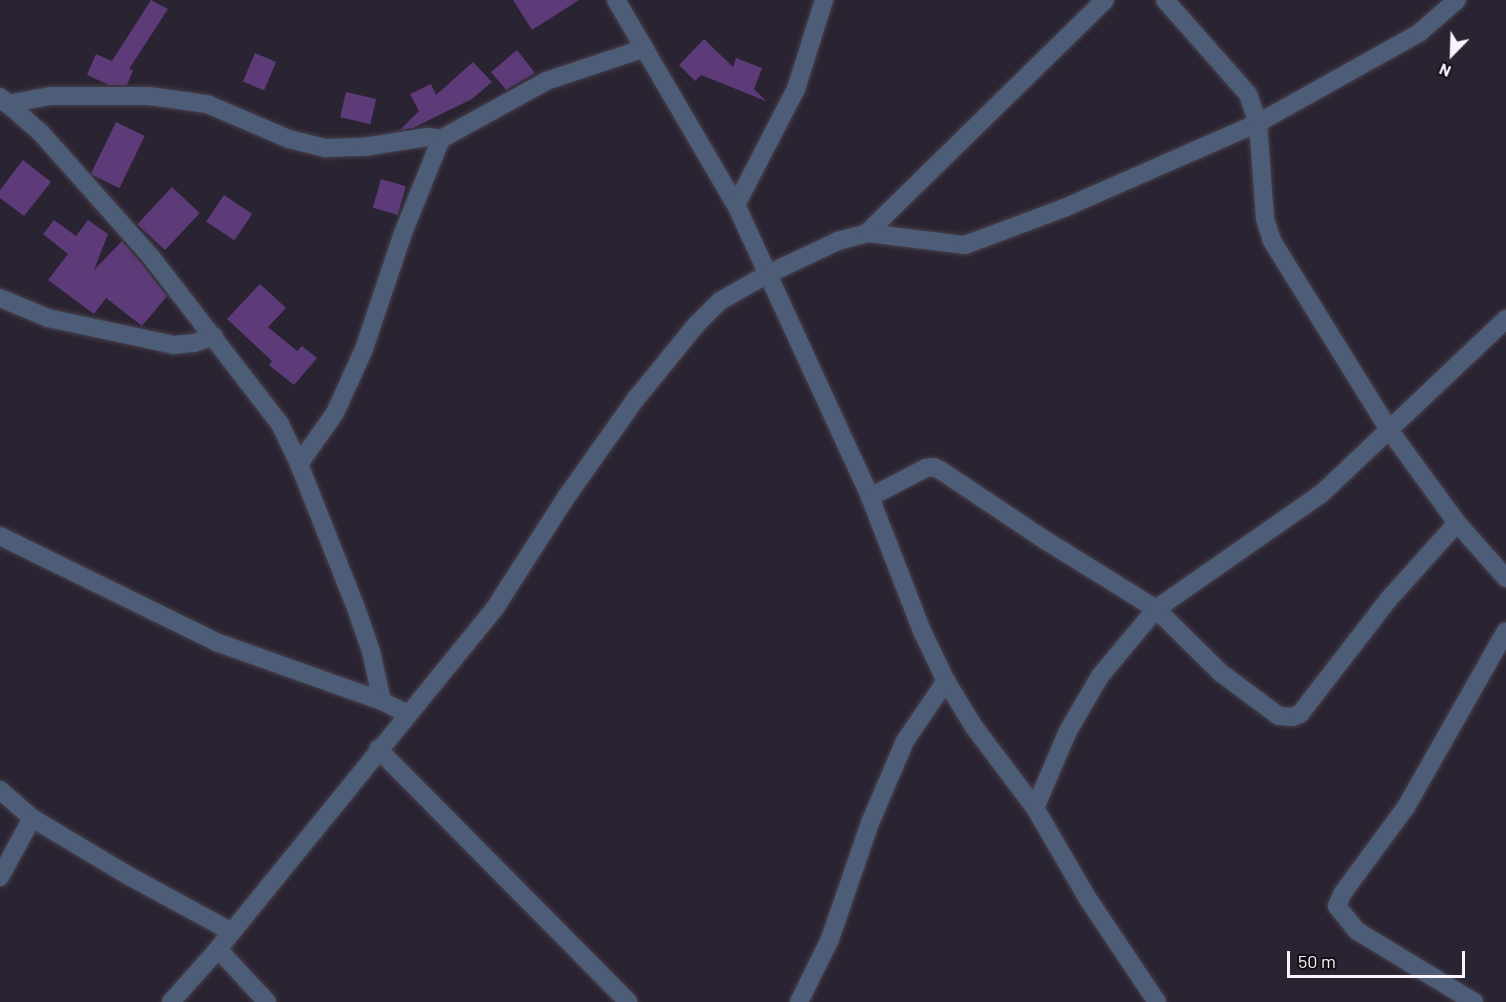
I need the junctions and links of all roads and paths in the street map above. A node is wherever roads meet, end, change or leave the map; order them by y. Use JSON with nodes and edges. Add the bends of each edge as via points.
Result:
{"nodes":[{"id":1,"x":616,"y":0,"type":"edge"},
{"id":2,"x":824,"y":0,"type":"edge"},
{"id":3,"x":1105,"y":0,"type":"edge"},
{"id":4,"x":1165,"y":0,"type":"edge"},
{"id":5,"x":1457,"y":0,"type":"edge"},
{"id":6,"x":645,"y":48,"type":"junction"},
{"id":7,"x":4,"y":100,"type":"edge"},
{"id":8,"x":1258,"y":123,"type":"junction"},
{"id":9,"x":441,"y":139,"type":"junction"},
{"id":10,"x":736,"y":205,"type":"junction"},
{"id":11,"x":867,"y":232,"type":"junction"},
{"id":12,"x":766,"y":275,"type":"junction"},
{"id":13,"x":0,"y":298,"type":"edge"},
{"id":14,"x":1506,"y":319,"type":"edge"},
{"id":15,"x":214,"y":336,"type":"junction"},
{"id":16,"x":1390,"y":431,"type":"junction"},
{"id":17,"x":299,"y":464,"type":"junction"},
{"id":18,"x":870,"y":497,"type":"junction"},
{"id":19,"x":1457,"y":523,"type":"junction"},
{"id":20,"x":0,"y":536,"type":"edge"},
{"id":21,"x":1505,"y":575,"type":"edge"},
{"id":22,"x":1156,"y":609,"type":"junction"},
{"id":23,"x":1506,"y":631,"type":"edge"},
{"id":24,"x":946,"y":681,"type":"junction"},
{"id":25,"x":382,"y":701,"type":"junction"},
{"id":26,"x":407,"y":714,"type":"junction"},
{"id":27,"x":378,"y":749,"type":"junction"},
{"id":28,"x":0,"y":790,"type":"edge"},
{"id":29,"x":1035,"y":808,"type":"junction"},
{"id":30,"x":32,"y":818,"type":"junction"},
{"id":31,"x":0,"y":877,"type":"edge"},
{"id":32,"x":232,"y":932,"type":"junction"},
{"id":33,"x":218,"y":949,"type":"junction"},
{"id":34,"x":171,"y":1002,"type":"edge"},
{"id":35,"x":267,"y":1002,"type":"edge"},
{"id":36,"x":628,"y":1002,"type":"edge"},
{"id":37,"x":799,"y":1002,"type":"edge"},
{"id":38,"x":1157,"y":1002,"type":"edge"},
{"id":39,"x":1474,"y":1002,"type":"edge"}],
"edges":[{"from":1,"to":6,"type":"street"},
{"from":2,"to":10,"type":"street","via":[[796,89]]},
{"from":3,"to":11,"type":"street"},
{"from":4,"to":8,"type":"street","via":[[1248,94]]},
{"from":5,"to":8,"type":"street","via":[[1419,33]]},
{"from":6,"to":9,"type":"street","via":[[546,81]]},
{"from":6,"to":10,"type":"street"},
{"from":7,"to":9,"type":"street","via":[[149,96],[207,104],[289,139],[326,148],[364,147],[427,137]]},
{"from":7,"to":15,"type":"street","via":[[49,141]]},
{"from":8,"to":11,"type":"street","via":[[1064,208],[965,245]]},
{"from":8,"to":16,"type":"street","via":[[1265,219],[1272,241]]},
{"from":9,"to":17,"type":"street","via":[[403,233],[364,349],[335,413]]},
{"from":10,"to":12,"type":"street"},
{"from":11,"to":12,"type":"street","via":[[838,241]]},
{"from":12,"to":18,"type":"street"},
{"from":12,"to":26,"type":"street","via":[[720,301],[669,358],[567,496],[495,608]]},
{"from":13,"to":15,"type":"street","via":[[48,318],[174,345]]},
{"from":14,"to":16,"type":"street"},
{"from":15,"to":17,"type":"street","via":[[280,424]]},
{"from":16,"to":19,"type":"street"},
{"from":16,"to":22,"type":"street","via":[[1321,494]]},
{"from":17,"to":25,"type":"street","via":[[356,608]]},
{"from":18,"to":22,"type":"street","via":[[934,467]]},
{"from":18,"to":24,"type":"street","via":[[922,631]]},
{"from":19,"to":21,"type":"street"},
{"from":19,"to":22,"type":"street","via":[[1388,600],[1300,714],[1292,717],[1279,716],[1221,673]]},
{"from":20,"to":25,"type":"street","via":[[216,642]]},
{"from":22,"to":29,"type":"street","via":[[1100,676],[1068,731]]},
{"from":23,"to":39,"type":"street","via":[[1406,807],[1337,906],[1357,931]]},
{"from":24,"to":29,"type":"street","via":[[974,727]]},
{"from":24,"to":37,"type":"street","via":[[905,741],[870,823],[830,939]]},
{"from":25,"to":26,"type":"street"},
{"from":26,"to":27,"type":"street"},
{"from":27,"to":32,"type":"street"},
{"from":27,"to":36,"type":"street"},
{"from":28,"to":30,"type":"street"},
{"from":29,"to":38,"type":"street","via":[[1088,899]]},
{"from":30,"to":31,"type":"street"},
{"from":30,"to":32,"type":"street"},
{"from":32,"to":33,"type":"street"},
{"from":33,"to":34,"type":"street"},
{"from":33,"to":35,"type":"street"}]}
